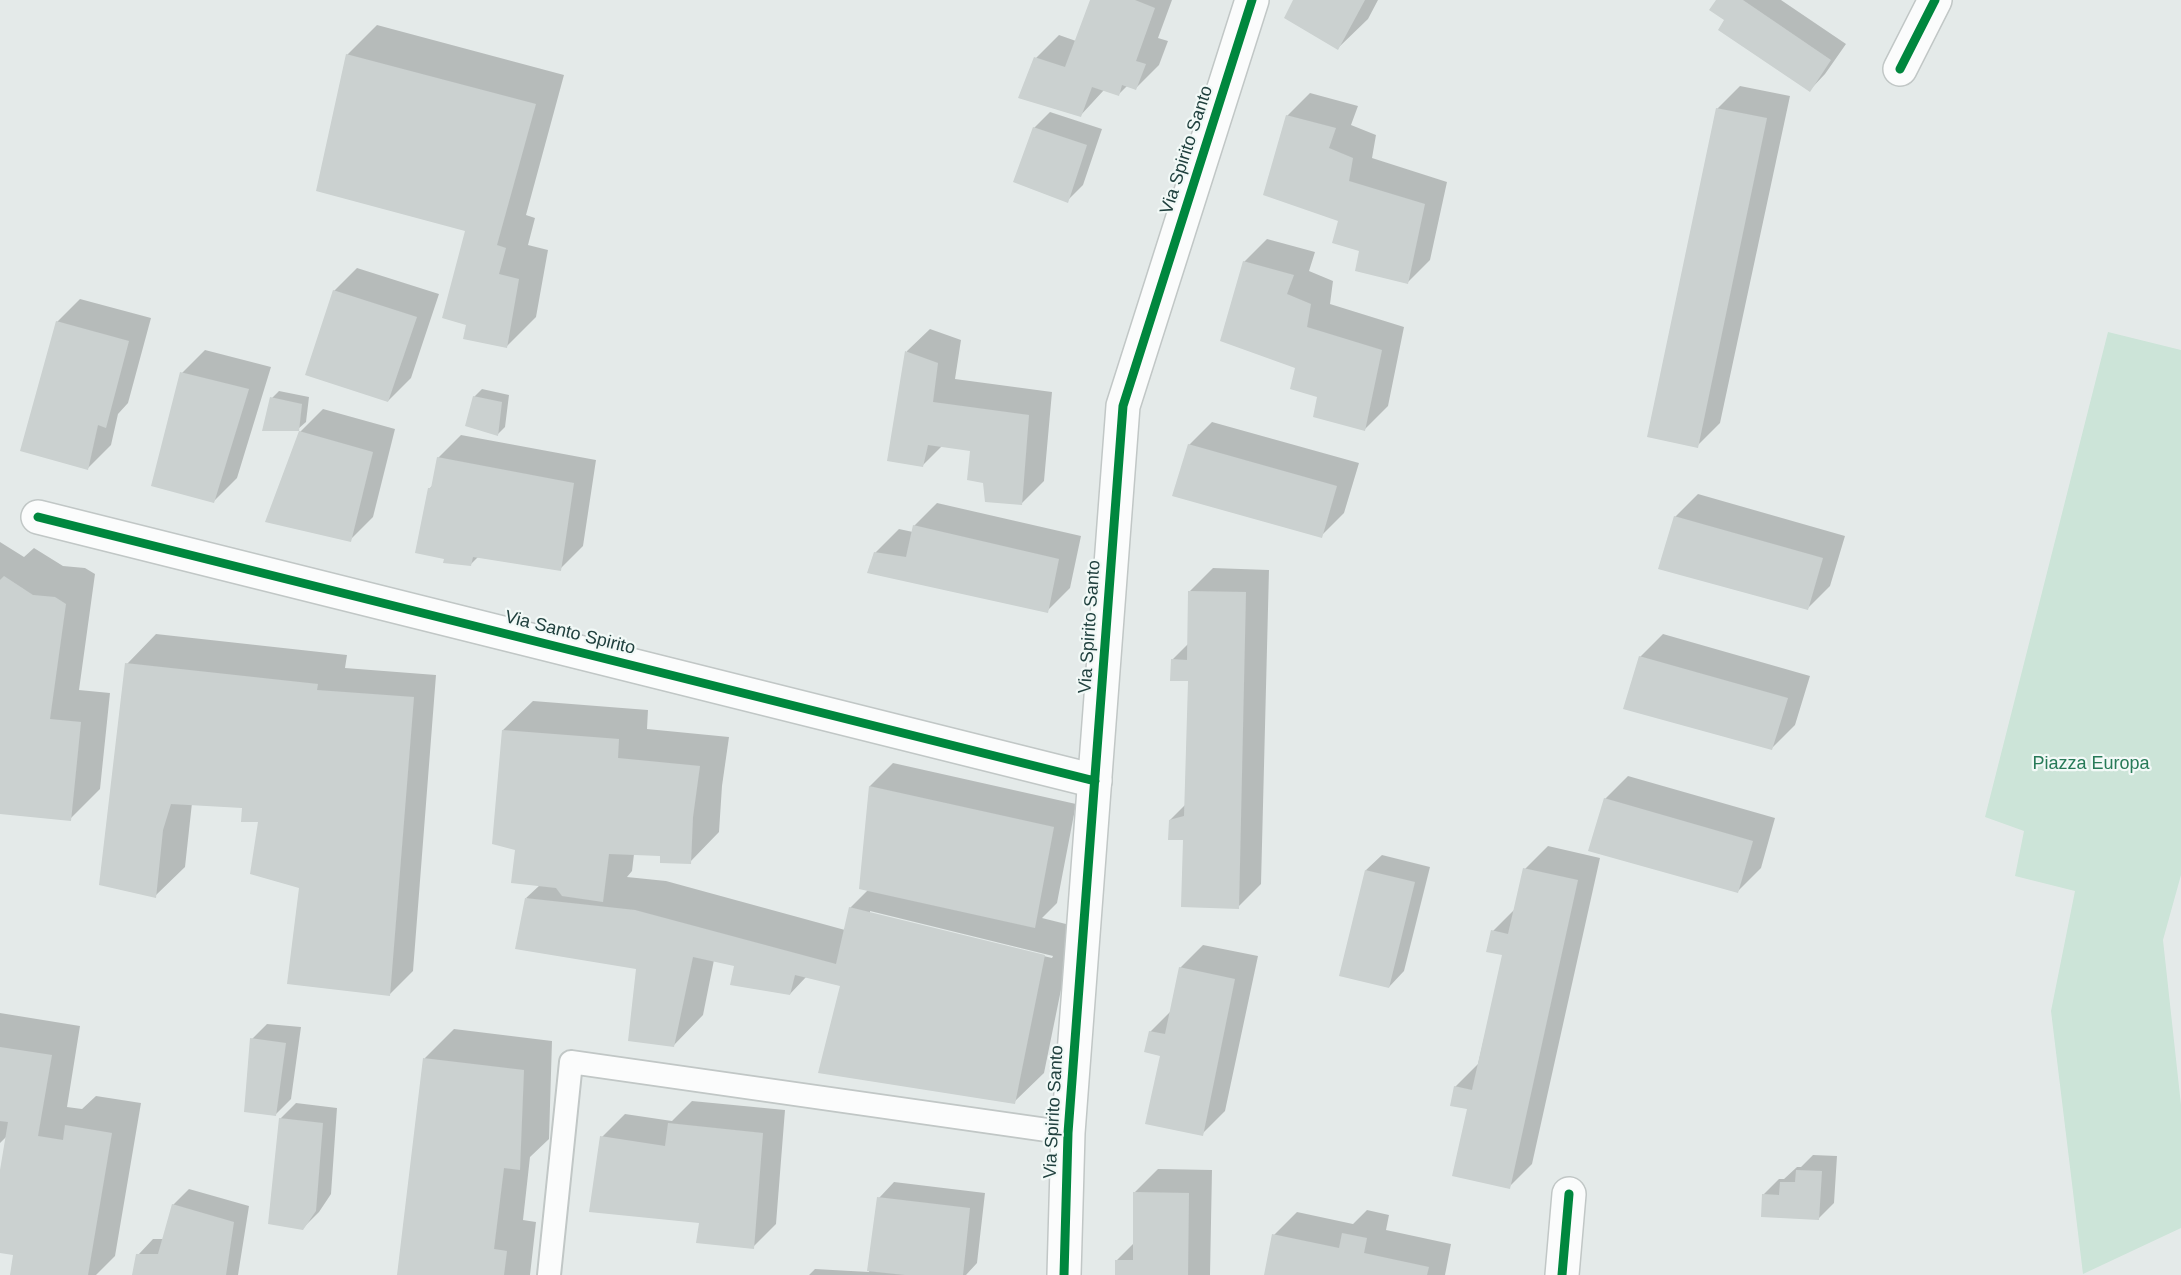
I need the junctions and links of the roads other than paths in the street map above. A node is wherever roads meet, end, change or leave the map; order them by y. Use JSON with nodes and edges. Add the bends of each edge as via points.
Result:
{"nodes":[{"id":1,"x":1252,"y":0,"type":"edge"},
{"id":2,"x":1935,"y":0,"type":"edge"},
{"id":3,"x":1900,"y":69,"type":"dead end"},
{"id":4,"x":38,"y":518,"type":"dead end"},
{"id":5,"x":1095,"y":781,"type":"junction"},
{"id":6,"x":1068,"y":1132,"type":"junction"},
{"id":7,"x":1569,"y":1194,"type":"dead end"},
{"id":8,"x":549,"y":1275,"type":"edge"},
{"id":9,"x":1064,"y":1275,"type":"edge"},
{"id":10,"x":1562,"y":1275,"type":"edge"}],
"edges":[{"from":1,"to":5,"type":"street","name":"Via Spirito Santo","via":[[1123,406]]},
{"from":2,"to":3,"type":"street"},
{"from":4,"to":5,"type":"street","name":"Via Santo Spirito"},
{"from":5,"to":6,"type":"street","name":"Via Spirito Santo"},
{"from":6,"to":8,"type":"lane","via":[[571,1062]]},
{"from":6,"to":9,"type":"street","name":"Via Spirito Santo"},
{"from":7,"to":10,"type":"street"}]}
